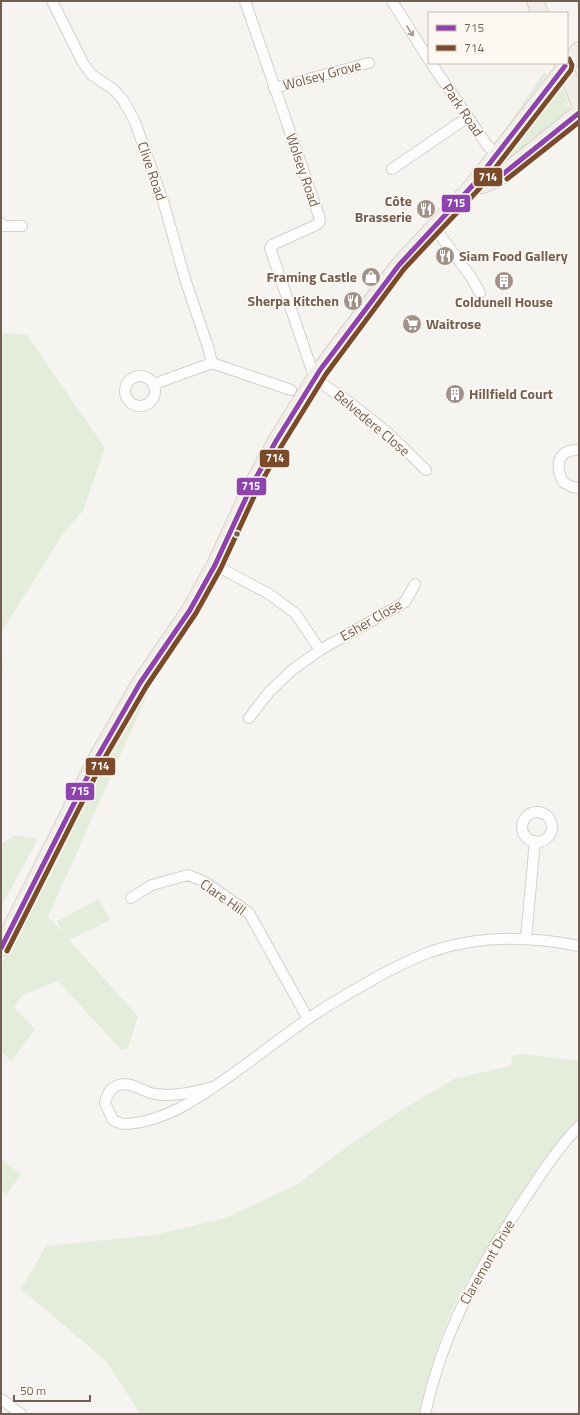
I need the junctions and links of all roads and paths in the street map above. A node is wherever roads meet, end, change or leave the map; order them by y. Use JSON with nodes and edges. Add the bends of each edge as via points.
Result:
{"nodes":[{"id":1,"x":52,"y":1,"type":"edge"},
{"id":2,"x":245,"y":1,"type":"edge"},
{"id":3,"x":392,"y":1,"type":"edge"},
{"id":4,"x":534,"y":1,"type":"edge"},
{"id":5,"x":540,"y":12,"type":"edge"},
{"id":6,"x":579,"y":50,"type":"edge"},
{"id":7,"x":428,"y":58,"type":"edge"},
{"id":8,"x":568,"y":61,"type":"edge"},
{"id":9,"x":369,"y":63,"type":"dead end"},
{"id":10,"x":432,"y":64,"type":"edge"},
{"id":11,"x":564,"y":65,"type":"edge"},
{"id":12,"x":274,"y":88,"type":"junction"},
{"id":13,"x":579,"y":102,"type":"edge"},
{"id":14,"x":579,"y":113,"type":"edge"},
{"id":15,"x":468,"y":117,"type":"junction"},
{"id":16,"x":497,"y":155,"type":"junction"},
{"id":17,"x":392,"y":169,"type":"dead end"},
{"id":18,"x":473,"y":185,"type":"junction"},
{"id":19,"x":1,"y":223,"type":"edge"},
{"id":20,"x":22,"y":226,"type":"dead end"},
{"id":21,"x":434,"y":227,"type":"junction"},
{"id":22,"x":480,"y":293,"type":"dead end"},
{"id":23,"x":212,"y":363,"type":"junction"},
{"id":24,"x":318,"y":374,"type":"junction"},
{"id":25,"x":154,"y":384,"type":"dead end"},
{"id":26,"x":291,"y":390,"type":"dead end"},
{"id":27,"x":579,"y":450,"type":"edge"},
{"id":28,"x":426,"y":470,"type":"dead end"},
{"id":29,"x":579,"y":488,"type":"edge"},
{"id":30,"x":215,"y":565,"type":"junction"},
{"id":31,"x":415,"y":584,"type":"dead end"},
{"id":32,"x":320,"y":650,"type":"junction"},
{"id":33,"x":249,"y":718,"type":"dead end"},
{"id":34,"x":535,"y":841,"type":"dead end"},
{"id":35,"x":131,"y":898,"type":"dead end"},
{"id":36,"x":526,"y":938,"type":"junction"},
{"id":37,"x":579,"y":946,"type":"edge"},
{"id":38,"x":1,"y":948,"type":"edge"},
{"id":39,"x":308,"y":1019,"type":"junction"},
{"id":40,"x":213,"y":1087,"type":"junction"},
{"id":41,"x":579,"y":1126,"type":"edge"},
{"id":42,"x":1,"y":1399,"type":"edge"},
{"id":43,"x":21,"y":1414,"type":"edge"},
{"id":44,"x":425,"y":1414,"type":"edge"}],
"edges":[{"from":1,"to":23,"type":"street","name":"Clive Road","via":[[83,63],[92,75],[118,94],[135,122],[164,204]]},
{"from":2,"to":12,"type":"street","name":"Wolsey Road"},
{"from":3,"to":7,"type":"street","one_way":true},
{"from":4,"to":5,"type":"main road"},
{"from":6,"to":8,"type":"main road"},
{"from":9,"to":12,"type":"street","name":"Wolsey Grove"},
{"from":10,"to":15,"type":"street","name":"Park Road"},
{"from":11,"to":13,"type":"main road"},
{"from":11,"to":16,"type":"main road"},
{"from":12,"to":24,"type":"street","name":"Wolsey Road","via":[[320,218],[319,223],[314,226],[272,244],[270,248]]},
{"from":14,"to":18,"type":"main road","via":[[498,179],[490,183]]},
{"from":15,"to":16,"type":"street","name":"Park Road"},
{"from":15,"to":17,"type":"street"},
{"from":16,"to":18,"type":"main road"},
{"from":18,"to":21,"type":"main road"},
{"from":19,"to":20,"type":"street","via":[[2,226]]},
{"from":21,"to":22,"type":"street"},
{"from":21,"to":24,"type":"main road","via":[[391,275]]},
{"from":23,"to":25,"type":"street"},
{"from":23,"to":26,"type":"street"},
{"from":24,"to":28,"type":"street","name":"Belvedere Close","via":[[348,402],[387,432]]},
{"from":24,"to":30,"type":"main road","via":[[251,487]]},
{"from":27,"to":29,"type":"street","via":[[564,454],[559,459],[559,474],[563,482],[572,488]]},
{"from":30,"to":32,"type":"street","via":[[269,594],[295,613]]},
{"from":30,"to":38,"type":"main road","via":[[190,610],[140,683],[98,756]]},
{"from":31,"to":32,"type":"street","name":"Esher Close","via":[[405,602]]},
{"from":32,"to":33,"type":"street","name":"Esher Close","via":[[269,692]]},
{"from":34,"to":36,"type":"street"},
{"from":35,"to":39,"type":"street","name":"Clare Hill","via":[[152,885],[188,875],[205,882],[249,913]]},
{"from":36,"to":37,"type":"street"},
{"from":36,"to":39,"type":"street","via":[[464,942],[430,952],[402,964]]},
{"from":39,"to":40,"type":"street"},
{"from":40,"to":40,"type":"street","via":[[186,1104],[146,1120],[122,1124],[113,1120],[105,1103],[108,1094],[119,1084],[127,1084],[155,1094],[184,1095]]},
{"from":41,"to":44,"type":"street","name":"Claremont Drive","via":[[539,1177],[472,1283],[448,1334]]},
{"from":42,"to":43,"type":"street"}]}
